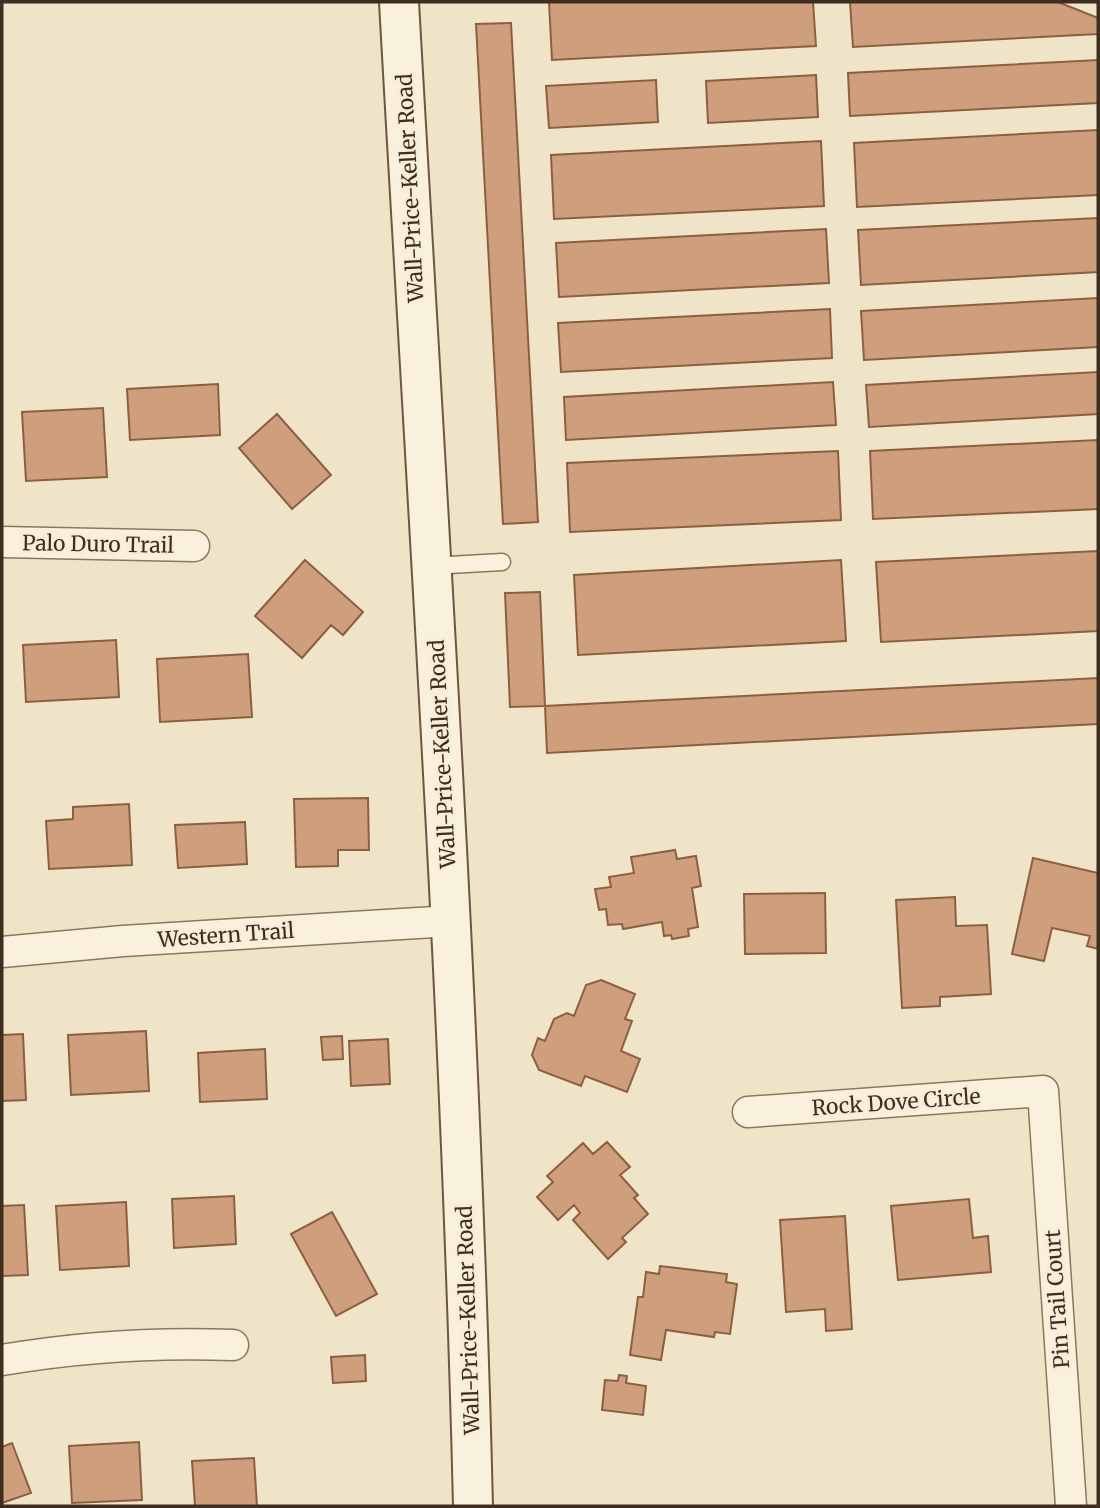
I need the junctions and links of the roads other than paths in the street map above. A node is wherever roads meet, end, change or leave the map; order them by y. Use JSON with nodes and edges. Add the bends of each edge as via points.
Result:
{"nodes":[{"id":1,"x":399,"y":2,"type":"edge"},
{"id":2,"x":2,"y":542,"type":"edge"},
{"id":3,"x":194,"y":546,"type":"dead end"},
{"id":4,"x":502,"y":562,"type":"dead end"},
{"id":5,"x":431,"y":566,"type":"junction"},
{"id":6,"x":451,"y":921,"type":"junction"},
{"id":7,"x":2,"y":952,"type":"edge"},
{"id":8,"x":1043,"y":1091,"type":"joint"},
{"id":9,"x":748,"y":1112,"type":"dead end"},
{"id":10,"x":233,"y":1345,"type":"dead end"},
{"id":11,"x":2,"y":1360,"type":"edge"},
{"id":12,"x":473,"y":1506,"type":"edge"},
{"id":13,"x":1071,"y":1506,"type":"edge"}],
"edges":[{"from":1,"to":5,"type":"street","name":"Wall-Price-Keller Road"},
{"from":2,"to":3,"type":"street","name":"Palo Duro Trail"},
{"from":4,"to":5,"type":"lane"},
{"from":5,"to":6,"type":"street","name":"Wall-Price-Keller Road"},
{"from":6,"to":7,"type":"street","name":"Western Trail"},
{"from":6,"to":12,"type":"street","name":"Wall-Price-Keller Road"},
{"from":8,"to":9,"type":"street","name":"Rock Dove Circle"},
{"from":8,"to":13,"type":"street","name":"Pin Tail Court"},
{"from":10,"to":11,"type":"street","via":[[178,1343],[60,1350]]}]}
